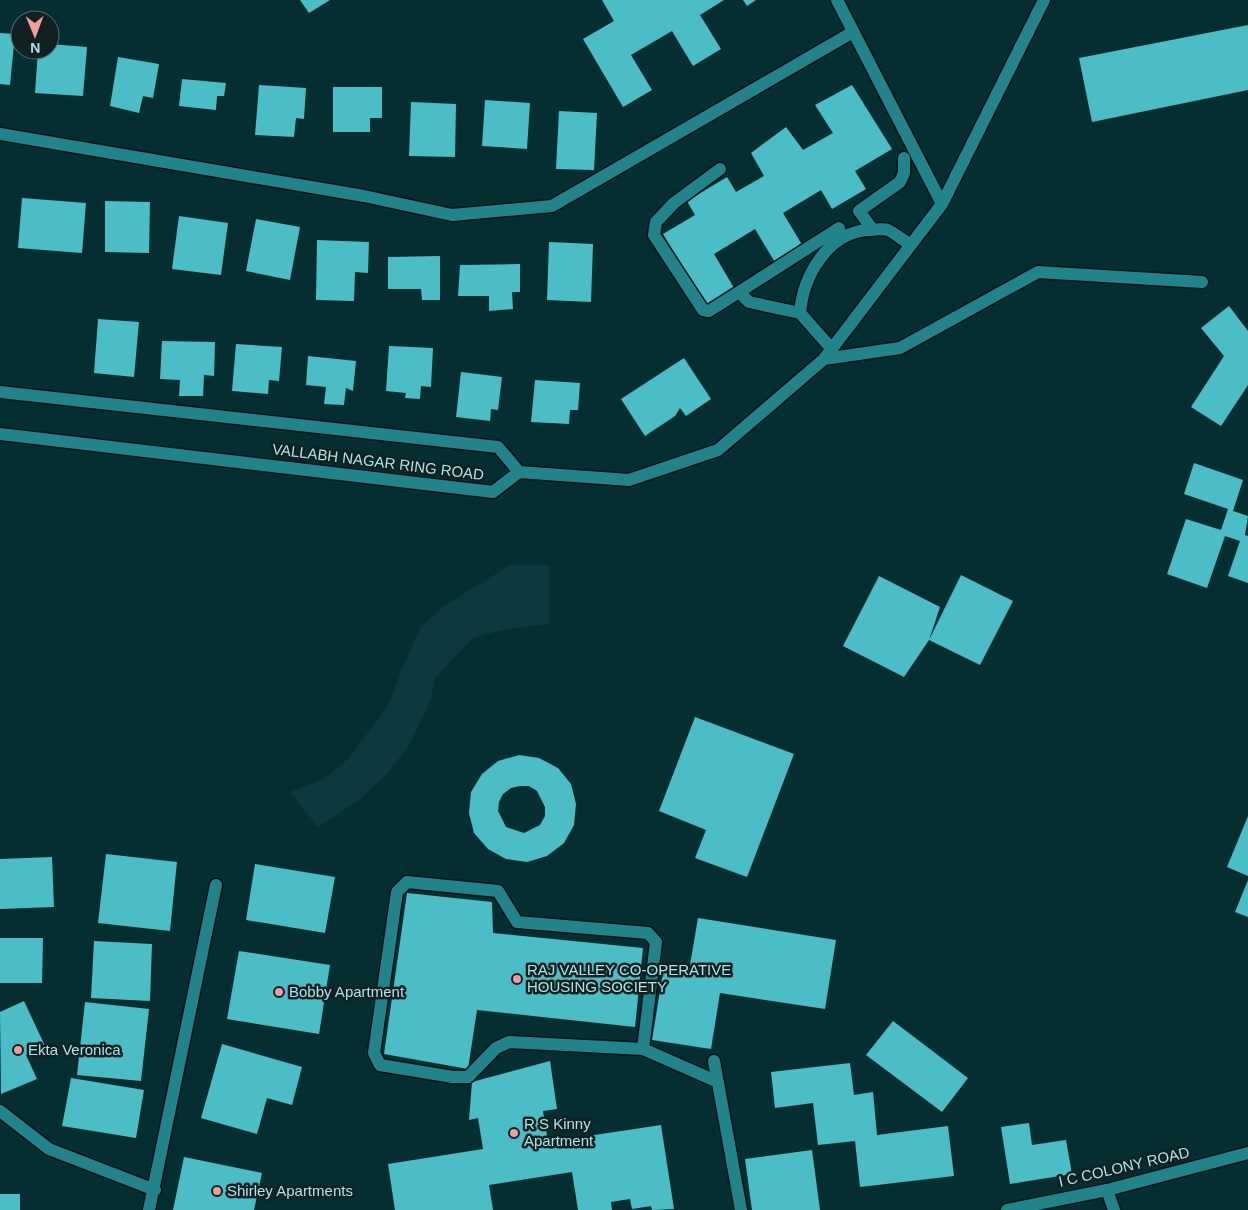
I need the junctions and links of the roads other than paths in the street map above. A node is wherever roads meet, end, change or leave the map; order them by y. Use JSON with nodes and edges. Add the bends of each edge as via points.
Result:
{"nodes":[{"id":1,"x":837,"y":0,"type":"edge"},
{"id":2,"x":1044,"y":0,"type":"edge"},
{"id":3,"x":853,"y":32,"type":"junction"},
{"id":4,"x":0,"y":134,"type":"edge"},
{"id":5,"x":904,"y":158,"type":"dead end"},
{"id":6,"x":720,"y":169,"type":"dead end"},
{"id":7,"x":942,"y":204,"type":"junction"},
{"id":8,"x":839,"y":228,"type":"dead end"},
{"id":9,"x":873,"y":230,"type":"junction"},
{"id":10,"x":911,"y":245,"type":"junction"},
{"id":11,"x":1202,"y":282,"type":"dead end"},
{"id":12,"x":739,"y":292,"type":"junction"},
{"id":13,"x":800,"y":313,"type":"junction"},
{"id":14,"x":827,"y":353,"type":"junction"},
{"id":15,"x":0,"y":392,"type":"edge"},
{"id":16,"x":0,"y":434,"type":"edge"},
{"id":17,"x":519,"y":472,"type":"junction"},
{"id":18,"x":216,"y":885,"type":"dead end"},
{"id":19,"x":643,"y":1049,"type":"junction"},
{"id":20,"x":714,"y":1061,"type":"dead end"},
{"id":21,"x":718,"y":1082,"type":"junction"},
{"id":22,"x":0,"y":1111,"type":"edge"},
{"id":23,"x":1248,"y":1153,"type":"edge"},
{"id":24,"x":155,"y":1190,"type":"junction"},
{"id":25,"x":1107,"y":1190,"type":"junction"},
{"id":26,"x":149,"y":1210,"type":"edge"},
{"id":27,"x":741,"y":1210,"type":"edge"},
{"id":28,"x":1007,"y":1210,"type":"edge"},
{"id":29,"x":1114,"y":1210,"type":"edge"}],
"edges":[{"from":1,"to":3,"type":"street"},
{"from":2,"to":7,"type":"street"},
{"from":3,"to":4,"type":"street","via":[[552,206],[452,215],[364,196]]},
{"from":3,"to":7,"type":"street"},
{"from":5,"to":9,"type":"street","via":[[900,182],[859,211]]},
{"from":6,"to":12,"type":"street","via":[[656,222],[654,235],[703,310],[709,311]]},
{"from":7,"to":10,"type":"street"},
{"from":8,"to":12,"type":"street"},
{"from":9,"to":10,"type":"street","via":[[887,230]]},
{"from":9,"to":13,"type":"street","via":[[859,230],[830,247],[812,269],[802,294]]},
{"from":10,"to":14,"type":"street"},
{"from":11,"to":14,"type":"street","via":[[1038,272],[900,348]]},
{"from":12,"to":13,"type":"street","via":[[749,302]]},
{"from":13,"to":14,"type":"street"},
{"from":14,"to":17,"type":"street","via":[[718,450],[629,480]]},
{"from":15,"to":17,"type":"street","via":[[498,447]]},
{"from":16,"to":17,"type":"street","name":"VALLABH NAGAR RING ROAD","via":[[493,492]]},
{"from":18,"to":24,"type":"street"},
{"from":19,"to":19,"type":"street","via":[[509,1042],[496,1048],[468,1077],[453,1078],[380,1065],[374,1053],[397,892],[407,882],[498,891],[517,922],[648,933],[656,942]]},
{"from":19,"to":21,"type":"street"},
{"from":20,"to":21,"type":"street"},
{"from":21,"to":27,"type":"street"},
{"from":22,"to":24,"type":"street","via":[[49,1149]]},
{"from":23,"to":25,"type":"street","name":"I C COLONY ROAD"},
{"from":24,"to":26,"type":"street"},
{"from":25,"to":28,"type":"street","name":"I C COLONY ROAD"},
{"from":25,"to":29,"type":"street"}]}
